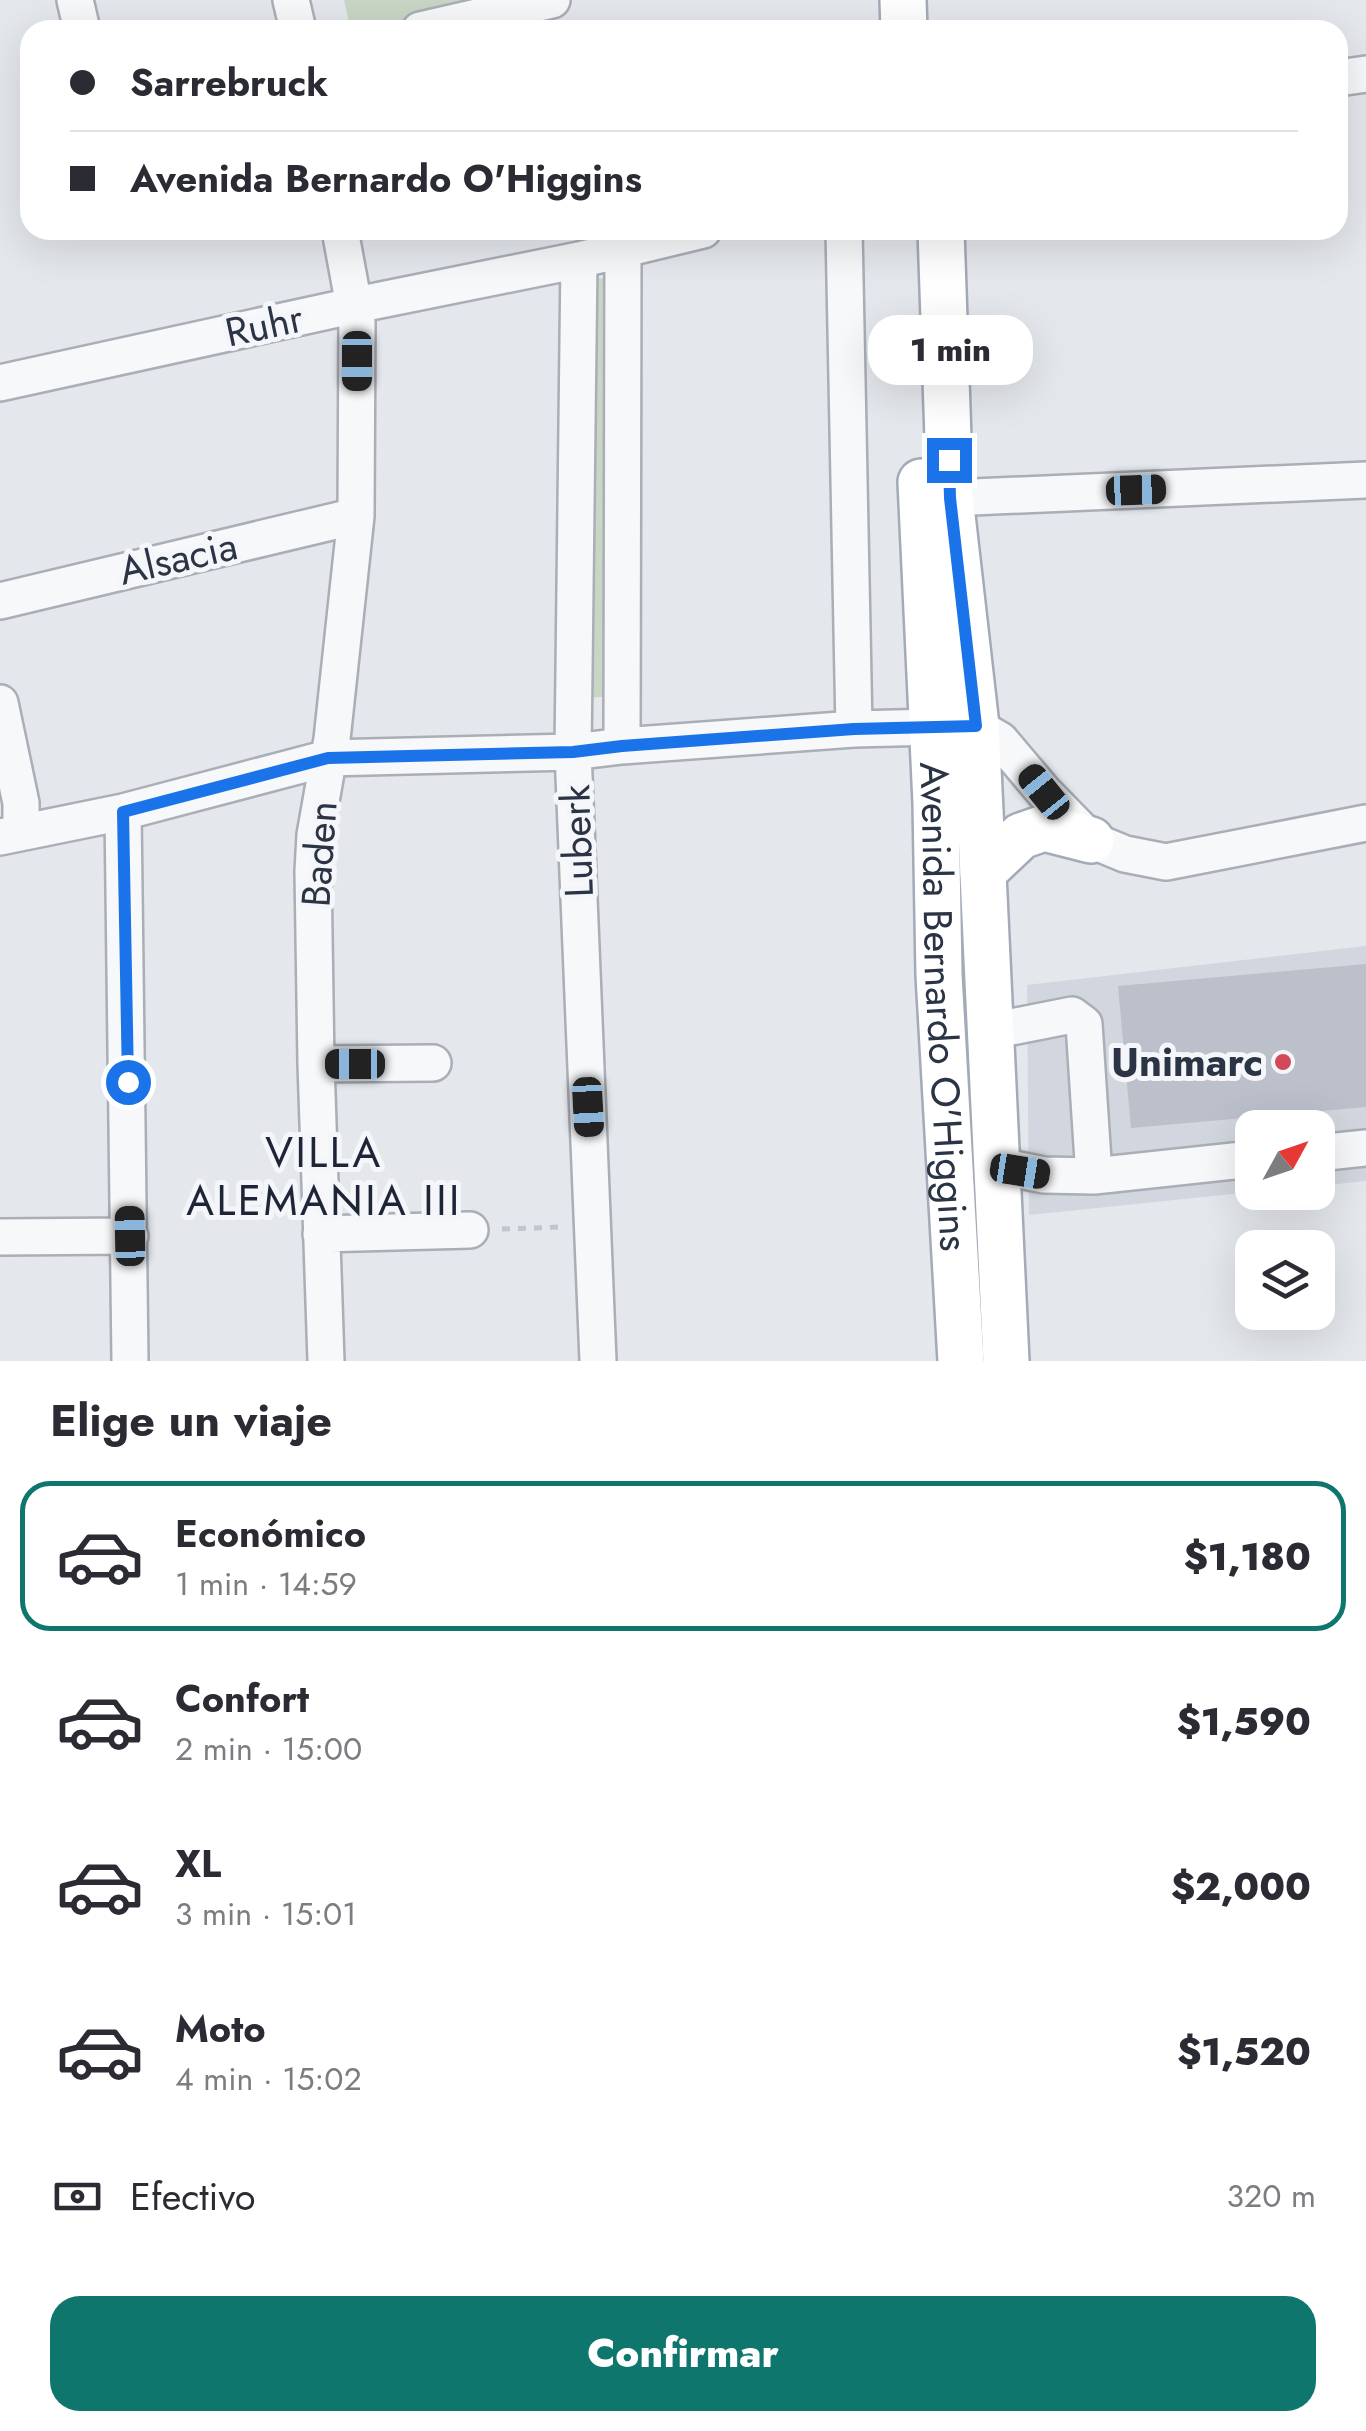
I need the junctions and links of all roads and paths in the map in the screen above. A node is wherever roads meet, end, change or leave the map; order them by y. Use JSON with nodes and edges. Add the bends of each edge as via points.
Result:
{"nodes":[{"id":1,"x":552,"y":0,"type":"edge"},
{"id":2,"x":464,"y":20,"type":"edge"},
{"id":3,"x":342,"y":240,"type":"edge"},
{"id":4,"x":661,"y":240,"type":"edge"},
{"id":5,"x":844,"y":240,"type":"edge"},
{"id":6,"x":911,"y":240,"type":"edge"},
{"id":7,"x":942,"y":240,"type":"edge"},
{"id":8,"x":623,"y":249,"type":"junction"},
{"id":9,"x":579,"y":260,"type":"junction"},
{"id":10,"x":356,"y":305,"type":"junction"},
{"id":11,"x":0,"y":383,"type":"edge"},
{"id":12,"x":1366,"y":480,"type":"edge"},
{"id":13,"x":950,"y":498,"type":"junction"},
{"id":14,"x":356,"y":516,"type":"junction"},
{"id":15,"x":0,"y":601,"type":"edge"},
{"id":16,"x":0,"y":703,"type":"edge"},
{"id":17,"x":976,"y":726,"type":"junction"},
{"id":18,"x":932,"y":728,"type":"junction"},
{"id":19,"x":854,"y":729,"type":"junction"},
{"id":20,"x":622,"y":746,"type":"junction"},
{"id":21,"x":573,"y":752,"type":"junction"},
{"id":22,"x":328,"y":758,"type":"junction"},
{"id":23,"x":123,"y":812,"type":"junction"},
{"id":24,"x":1366,"y":822,"type":"edge"},
{"id":25,"x":10,"y":835,"type":"edge"},
{"id":26,"x":1091,"y":840,"type":"junction"},
{"id":27,"x":983,"y":872,"type":"junction"},
{"id":28,"x":991,"y":1031,"type":"junction"},
{"id":29,"x":316,"y":1064,"type":"junction"},
{"id":30,"x":433,"y":1064,"type":"dead end"},
{"id":31,"x":1366,"y":1148,"type":"edge"},
{"id":32,"x":1335,"y":1151,"type":"edge"},
{"id":33,"x":1235,"y":1161,"type":"edge"},
{"id":34,"x":995,"y":1165,"type":"junction"},
{"id":35,"x":950,"y":1167,"type":"junction"},
{"id":36,"x":1094,"y":1176,"type":"junction"},
{"id":37,"x":594,"y":1226,"type":"junction"},
{"id":38,"x":470,"y":1230,"type":"joint"},
{"id":39,"x":321,"y":1234,"type":"junction"},
{"id":40,"x":130,"y":1236,"type":"junction"},
{"id":41,"x":0,"y":1237,"type":"edge"},
{"id":42,"x":130,"y":1361,"type":"edge"},
{"id":43,"x":326,"y":1361,"type":"edge"},
{"id":44,"x":598,"y":1361,"type":"edge"},
{"id":45,"x":962,"y":1361,"type":"edge"},
{"id":46,"x":1006,"y":1361,"type":"edge"}],
"edges":[{"from":1,"to":2,"type":"street"},
{"from":3,"to":10,"type":"street","name":"Baden"},
{"from":4,"to":8,"type":"street","name":"Ruhr"},
{"from":5,"to":19,"type":"street"},
{"from":6,"to":18,"type":"main road","name":"Avenida Bernardo O'Higgins"},
{"from":7,"to":13,"type":"main road","name":"Avenida Bernardo O'Higgins"},
{"from":8,"to":9,"type":"street","name":"Ruhr"},
{"from":8,"to":20,"type":"street","name":"Luberk"},
{"from":9,"to":10,"type":"street","name":"Ruhr"},
{"from":9,"to":21,"type":"street","name":"Luberk"},
{"from":10,"to":11,"type":"street","name":"Ruhr"},
{"from":10,"to":14,"type":"street","name":"Baden"},
{"from":12,"to":13,"type":"street"},
{"from":13,"to":17,"type":"main road","name":"Avenida Bernardo O'Higgins"},
{"from":14,"to":15,"type":"street","name":"Alsacia"},
{"from":14,"to":22,"type":"street","name":"Baden"},
{"from":16,"to":25,"type":"street","via":[[21,803]]},
{"from":17,"to":18,"type":"street"},
{"from":17,"to":26,"type":"street","via":[[1000,740]]},
{"from":17,"to":27,"type":"main road","name":"Avenida Bernardo O'Higgins"},
{"from":18,"to":19,"type":"street"},
{"from":18,"to":35,"type":"main road","name":"Avenida Bernardo O'Higgins"},
{"from":19,"to":20,"type":"street"},
{"from":20,"to":21,"type":"street"},
{"from":21,"to":22,"type":"street"},
{"from":21,"to":37,"type":"street","name":"Luberk"},
{"from":22,"to":23,"type":"street"},
{"from":22,"to":29,"type":"street","name":"Baden","via":[[313,871]]},
{"from":23,"to":25,"type":"street"},
{"from":23,"to":40,"type":"street"},
{"from":24,"to":26,"type":"street","via":[[1166,862]]},
{"from":26,"to":27,"type":"main road","via":[[1044,828],[1021,836]]},
{"from":27,"to":28,"type":"main road","name":"Avenida Bernardo O'Higgins"},
{"from":28,"to":34,"type":"main road","name":"Avenida Bernardo O'Higgins"},
{"from":28,"to":36,"type":"street","via":[[1072,1015],[1084,1024]]},
{"from":29,"to":30,"type":"street"},
{"from":29,"to":39,"type":"street","name":"Baden"},
{"from":31,"to":32,"type":"street"},
{"from":33,"to":36,"type":"street"},
{"from":34,"to":35,"type":"main road"},
{"from":34,"to":36,"type":"street"},
{"from":34,"to":46,"type":"main road","name":"Avenida Bernardo O'Higgins"},
{"from":35,"to":45,"type":"main road","name":"Avenida Bernardo O'Higgins"},
{"from":37,"to":38,"type":"path"},
{"from":37,"to":44,"type":"street","name":"Luberk"},
{"from":38,"to":39,"type":"street"},
{"from":39,"to":43,"type":"street","name":"Baden"},
{"from":40,"to":41,"type":"street"},
{"from":40,"to":42,"type":"street"}]}
